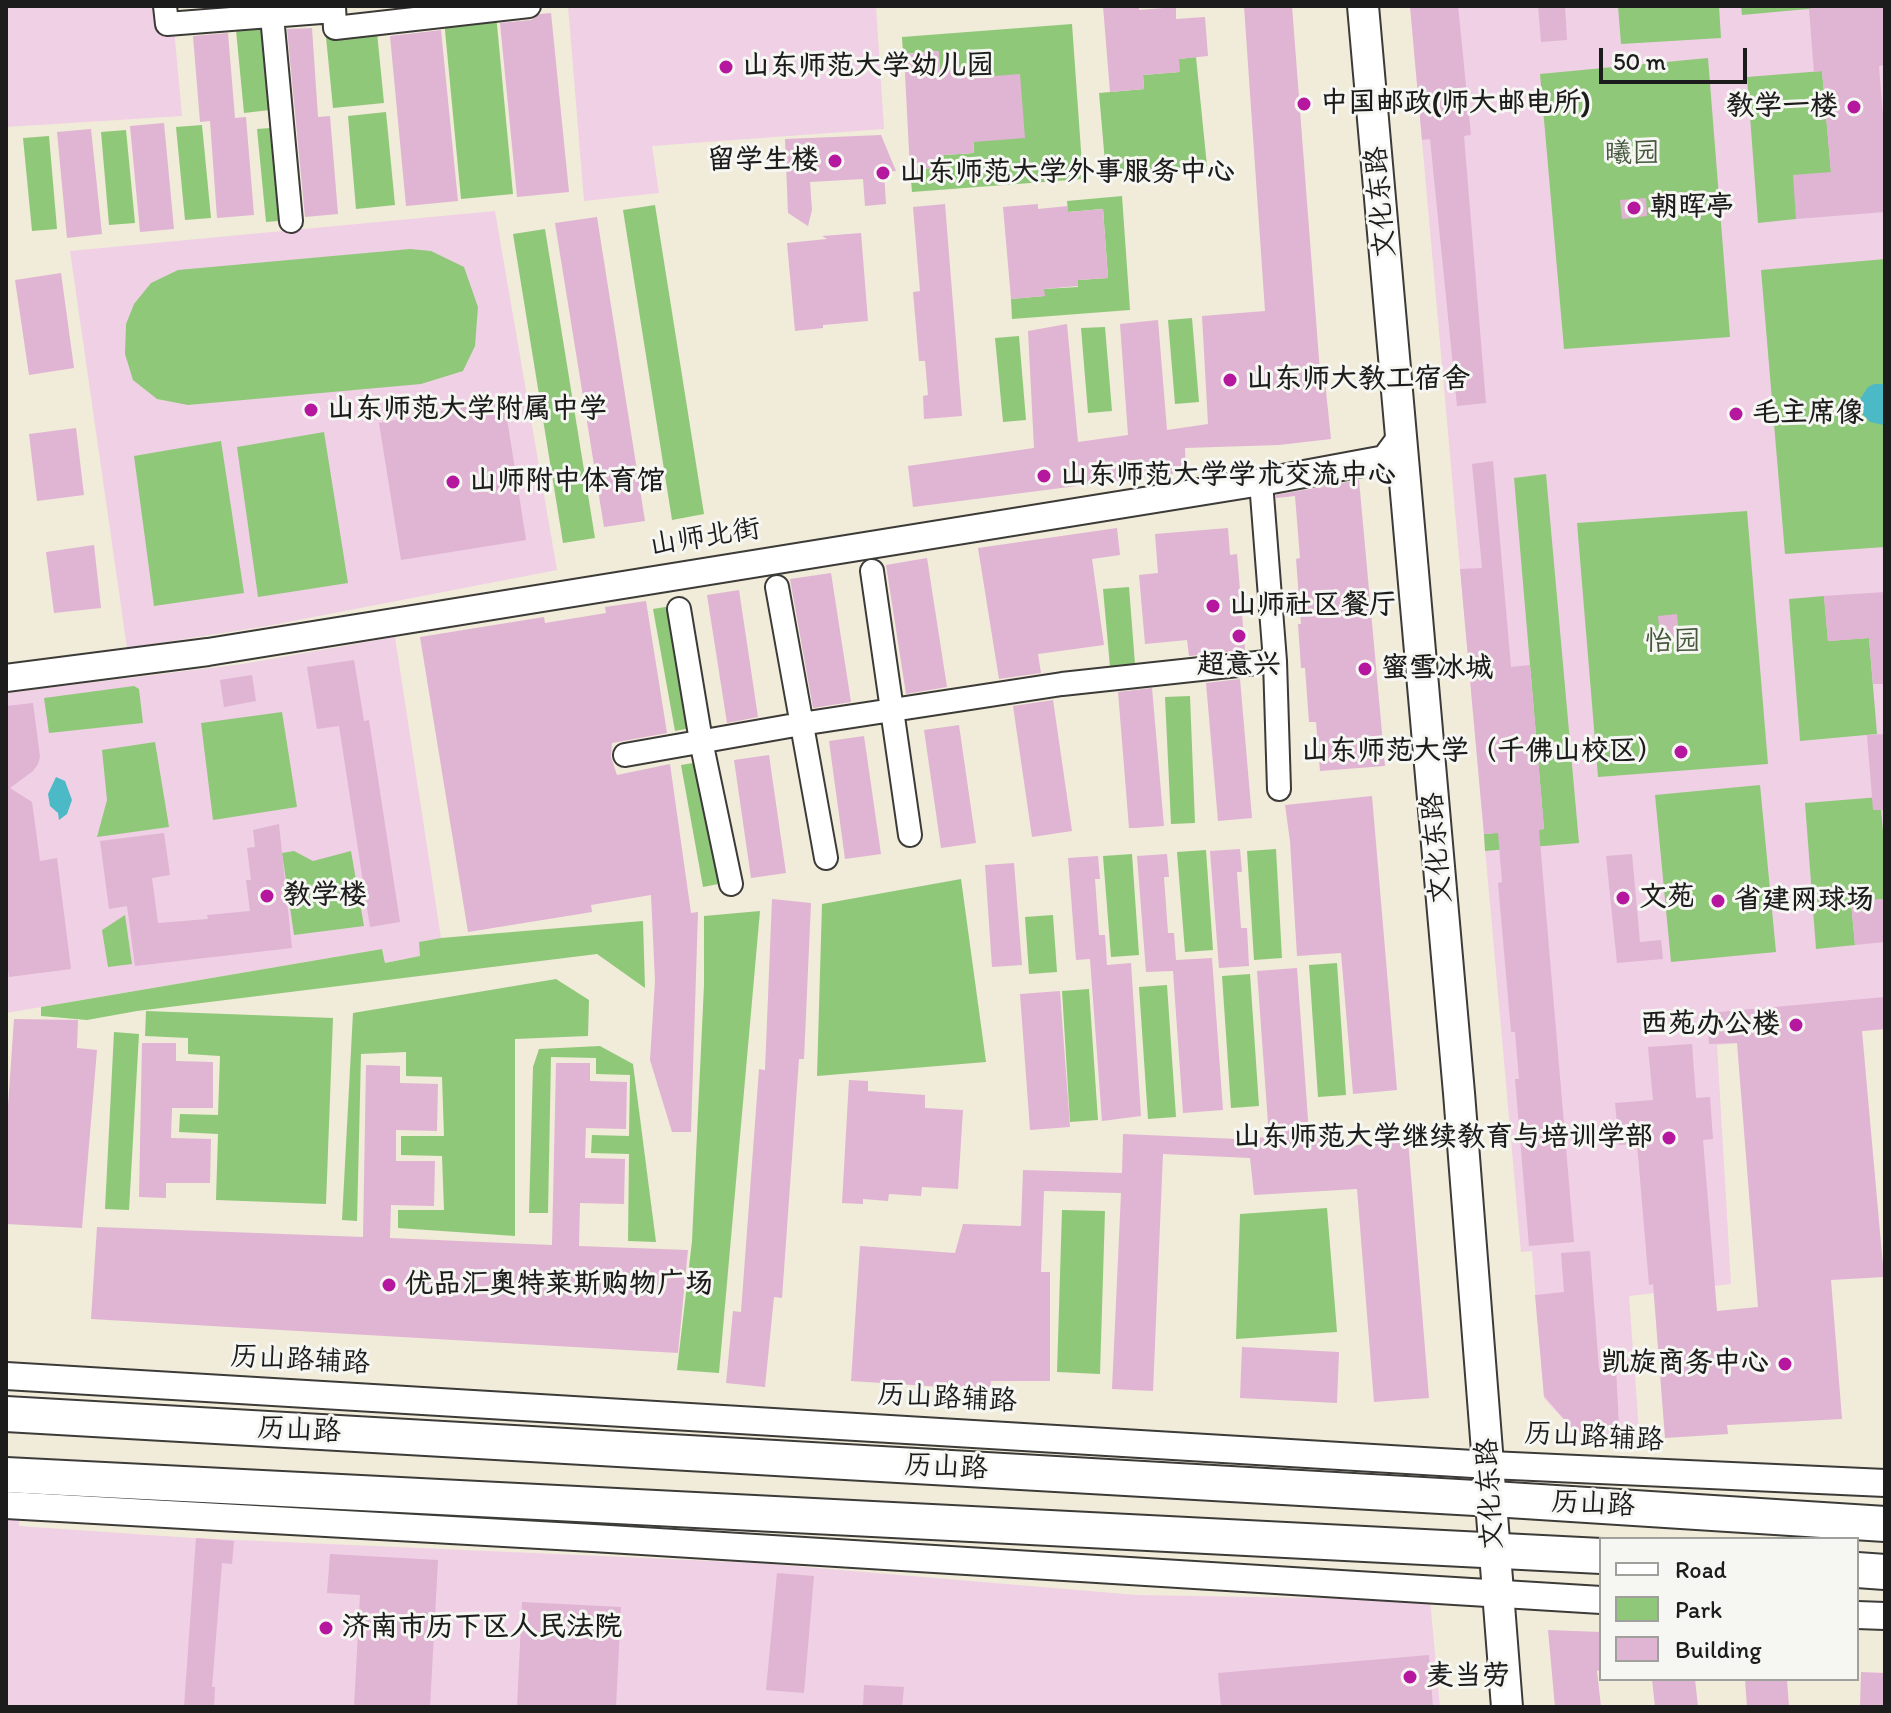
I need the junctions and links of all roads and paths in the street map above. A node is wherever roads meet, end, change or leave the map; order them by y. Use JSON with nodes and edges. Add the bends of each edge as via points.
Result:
{"nodes":[{"id":1,"x":165,"y":6,"type":"edge"},
{"id":2,"x":529,"y":6,"type":"edge"},
{"id":3,"x":1363,"y":6,"type":"edge"},
{"id":4,"x":334,"y":8,"type":"edge"},
{"id":5,"x":257,"y":13,"type":"edge"},
{"id":6,"x":291,"y":221,"type":"dead end"},
{"id":7,"x":1402,"y":436,"type":"junction"},
{"id":8,"x":1261,"y":482,"type":"junction"},
{"id":9,"x":872,"y":571,"type":"dead end"},
{"id":10,"x":777,"y":587,"type":"dead end"},
{"id":11,"x":679,"y":609,"type":"dead end"},
{"id":12,"x":1275,"y":661,"type":"junction"},
{"id":13,"x":6,"y":678,"type":"edge"},
{"id":14,"x":893,"y":710,"type":"junction"},
{"id":15,"x":801,"y":724,"type":"junction"},
{"id":16,"x":701,"y":741,"type":"junction"},
{"id":17,"x":625,"y":755,"type":"dead end"},
{"id":18,"x":1279,"y":789,"type":"dead end"},
{"id":19,"x":910,"y":835,"type":"dead end"},
{"id":20,"x":826,"y":858,"type":"dead end"},
{"id":21,"x":731,"y":884,"type":"dead end"},
{"id":22,"x":6,"y":1376,"type":"edge"},
{"id":23,"x":6,"y":1414,"type":"edge"},
{"id":24,"x":6,"y":1475,"type":"edge"},
{"id":25,"x":1491,"y":1482,"type":"junction"},
{"id":26,"x":1885,"y":1483,"type":"edge"},
{"id":27,"x":6,"y":1505,"type":"edge"},
{"id":28,"x":1885,"y":1524,"type":"edge"},
{"id":29,"x":1493,"y":1550,"type":"junction"},
{"id":30,"x":1599,"y":1556,"type":"edge"},
{"id":31,"x":1859,"y":1570,"type":"edge"},
{"id":32,"x":1885,"y":1572,"type":"edge"},
{"id":33,"x":1498,"y":1595,"type":"junction"},
{"id":34,"x":1599,"y":1600,"type":"edge"},
{"id":35,"x":1859,"y":1615,"type":"edge"},
{"id":36,"x":1885,"y":1616,"type":"edge"},
{"id":37,"x":1507,"y":1707,"type":"edge"}],
"edges":[{"from":1,"to":5,"type":"street","via":[[167,24]]},
{"from":2,"to":4,"type":"street","via":[[335,28]]},
{"from":3,"to":7,"type":"main road","name":"文化东路"},
{"from":4,"to":5,"type":"street"},
{"from":5,"to":6,"type":"street"},
{"from":7,"to":8,"type":"street","name":"山师北街","via":[[1385,459]]},
{"from":7,"to":25,"type":"main road","name":"文化东路"},
{"from":8,"to":12,"type":"street"},
{"from":8,"to":13,"type":"street","name":"山师北街","via":[[208,652]]},
{"from":9,"to":14,"type":"street"},
{"from":10,"to":15,"type":"street"},
{"from":11,"to":16,"type":"street"},
{"from":12,"to":14,"type":"street","via":[[1062,684]]},
{"from":12,"to":18,"type":"street"},
{"from":14,"to":15,"type":"street"},
{"from":14,"to":19,"type":"street"},
{"from":15,"to":16,"type":"street"},
{"from":15,"to":20,"type":"street"},
{"from":16,"to":17,"type":"street"},
{"from":16,"to":21,"type":"street"},
{"from":22,"to":25,"type":"street","name":"历山路辅路"},
{"from":23,"to":25,"type":"main road","name":"历山路"},
{"from":24,"to":29,"type":"main road","name":"历山路"},
{"from":25,"to":26,"type":"street","name":"历山路辅路"},
{"from":25,"to":28,"type":"main road","name":"历山路"},
{"from":25,"to":29,"type":"main road","name":"文化东路"},
{"from":27,"to":33,"type":"street"},
{"from":29,"to":30,"type":"main road","name":"历山路"},
{"from":29,"to":33,"type":"main road","name":"文化东路"},
{"from":31,"to":32,"type":"main road"},
{"from":33,"to":34,"type":"street"},
{"from":33,"to":37,"type":"main road","name":"文化东路"},
{"from":35,"to":36,"type":"street"}]}
